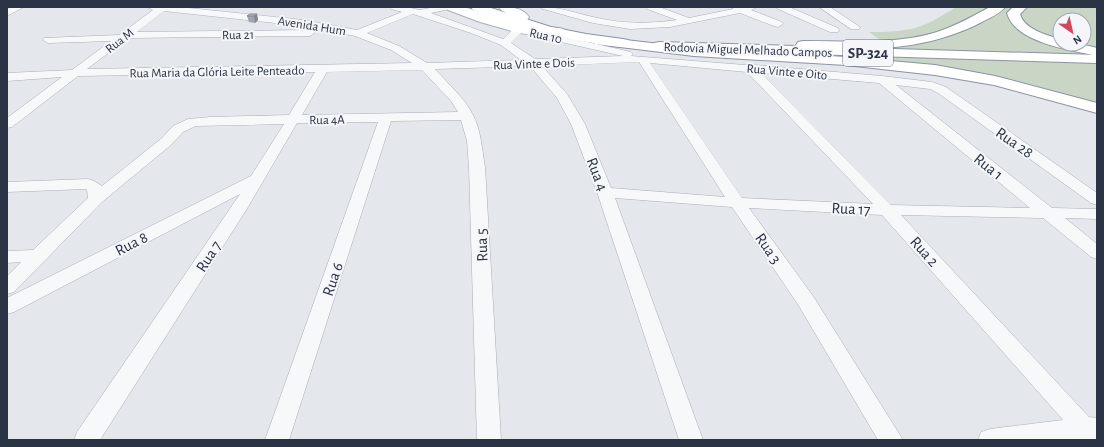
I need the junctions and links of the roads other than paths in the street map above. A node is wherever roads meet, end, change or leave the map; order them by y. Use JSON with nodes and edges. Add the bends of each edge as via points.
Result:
{"nodes":[{"id":1,"x":19,"y":7,"type":"edge"},
{"id":2,"x":394,"y":7,"type":"edge"},
{"id":3,"x":447,"y":7,"type":"edge"},
{"id":4,"x":452,"y":7,"type":"edge"},
{"id":5,"x":477,"y":7,"type":"edge"},
{"id":6,"x":495,"y":7,"type":"edge"},
{"id":7,"x":505,"y":7,"type":"edge"},
{"id":8,"x":546,"y":7,"type":"edge"},
{"id":9,"x":650,"y":7,"type":"edge"},
{"id":10,"x":781,"y":7,"type":"edge"},
{"id":11,"x":824,"y":7,"type":"edge"},
{"id":12,"x":999,"y":7,"type":"edge"},
{"id":13,"x":1021,"y":7,"type":"edge"},
{"id":14,"x":157,"y":8,"type":"edge"},
{"id":15,"x":743,"y":8,"type":"edge"},
{"id":16,"x":416,"y":12,"type":"junction"},
{"id":17,"x":7,"y":13,"type":"edge"},
{"id":18,"x":688,"y":21,"type":"junction"},
{"id":19,"x":521,"y":23,"type":"junction"},
{"id":20,"x":778,"y":24,"type":"dead end"},
{"id":21,"x":855,"y":27,"type":"dead end"},
{"id":22,"x":834,"y":30,"type":"dead end"},
{"id":23,"x":559,"y":32,"type":"junction"},
{"id":24,"x":355,"y":33,"type":"junction"},
{"id":25,"x":122,"y":37,"type":"junction"},
{"id":26,"x":598,"y":38,"type":"junction"},
{"id":27,"x":48,"y":40,"type":"dead end"},
{"id":28,"x":1052,"y":40,"type":"edge"},
{"id":29,"x":506,"y":43,"type":"junction"},
{"id":30,"x":640,"y":52,"type":"junction"},
{"id":31,"x":1097,"y":60,"type":"edge"},
{"id":32,"x":532,"y":62,"type":"junction"},
{"id":33,"x":426,"y":67,"type":"junction"},
{"id":34,"x":749,"y":67,"type":"junction"},
{"id":35,"x":324,"y":68,"type":"junction"},
{"id":36,"x":76,"y":74,"type":"junction"},
{"id":37,"x":7,"y":77,"type":"edge"},
{"id":38,"x":882,"y":80,"type":"junction"},
{"id":39,"x":932,"y":86,"type":"joint"},
{"id":40,"x":1097,"y":108,"type":"edge"},
{"id":41,"x":467,"y":116,"type":"junction"},
{"id":42,"x":386,"y":117,"type":"junction"},
{"id":43,"x":293,"y":119,"type":"junction"},
{"id":44,"x":7,"y":124,"type":"edge"},
{"id":45,"x":255,"y":180,"type":"junction"},
{"id":46,"x":7,"y":187,"type":"edge"},
{"id":47,"x":605,"y":192,"type":"junction"},
{"id":48,"x":96,"y":199,"type":"junction"},
{"id":49,"x":1097,"y":200,"type":"edge"},
{"id":50,"x":737,"y":203,"type":"junction"},
{"id":51,"x":887,"y":210,"type":"junction"},
{"id":52,"x":1046,"y":213,"type":"junction"},
{"id":53,"x":1097,"y":214,"type":"edge"},
{"id":54,"x":1097,"y":253,"type":"edge"},
{"id":55,"x":38,"y":256,"type":"junction"},
{"id":56,"x":7,"y":257,"type":"edge"},
{"id":57,"x":7,"y":287,"type":"edge"},
{"id":58,"x":7,"y":307,"type":"edge"},
{"id":59,"x":1092,"y":431,"type":"edge"},
{"id":60,"x":86,"y":440,"type":"edge"},
{"id":61,"x":277,"y":440,"type":"edge"},
{"id":62,"x":489,"y":440,"type":"edge"},
{"id":63,"x":691,"y":440,"type":"edge"},
{"id":64,"x":891,"y":440,"type":"edge"},
{"id":65,"x":990,"y":440,"type":"edge"}],
"edges":[{"from":1,"to":17,"type":"street"},
{"from":2,"to":16,"type":"street","name":"Rua 4"},
{"from":3,"to":16,"type":"street"},
{"from":4,"to":19,"type":"main road","name":"Rua 10","number":"SP-324","via":[[485,19]]},
{"from":5,"to":23,"type":"main road","name":"Rodovia Miguel Melhado Campos","number":"SP-324","via":[[506,18]]},
{"from":6,"to":19,"type":"main road","name":"Rodovia Miguel Melhado Campos","number":"SP-324"},
{"from":7,"to":19,"type":"main road"},
{"from":8,"to":18,"type":"street","via":[[633,26],[656,26]]},
{"from":9,"to":18,"type":"street"},
{"from":10,"to":22,"type":"street"},
{"from":11,"to":21,"type":"street"},
{"from":12,"to":26,"type":"main road","via":[[939,35],[874,44],[714,44]]},
{"from":13,"to":28,"type":"main road","via":[[1013,13],[1017,23]]},
{"from":14,"to":24,"type":"street","name":"Avenida Hum","via":[[278,20]]},
{"from":14,"to":25,"type":"street","name":"Rua M"},
{"from":15,"to":18,"type":"street"},
{"from":15,"to":20,"type":"street"},
{"from":16,"to":24,"type":"street"},
{"from":16,"to":29,"type":"street","name":"Rua 4"},
{"from":19,"to":23,"type":"main road"},
{"from":19,"to":26,"type":"main road","name":"Rodovia Miguel Melhado Campos","number":"SP-324","via":[[548,24]]},
{"from":19,"to":29,"type":"street"},
{"from":19,"to":30,"type":"street","name":"Rua 10","via":[[612,50]]},
{"from":23,"to":26,"type":"main road","name":"Rodovia Miguel Melhado Campos","number":"SP-324"},
{"from":24,"to":25,"type":"street","name":"Rua 21"},
{"from":24,"to":33,"type":"street","name":"Rua 5","via":[[395,48]]},
{"from":25,"to":27,"type":"street","name":"Rua 21"},
{"from":25,"to":36,"type":"street","name":"Rua M"},
{"from":26,"to":30,"type":"main road","name":"Rodovia Miguel Melhado Campos","number":"SP-324"},
{"from":26,"to":40,"type":"main road","via":[[686,52],[846,61],[935,70],[995,81]]},
{"from":29,"to":32,"type":"street","name":"Rua 4"},
{"from":30,"to":31,"type":"main road","name":"Rodovia Miguel Melhado Campos","number":"SP-324","via":[[700,48]]},
{"from":30,"to":32,"type":"street","name":"Rua Vinte e Dois"},
{"from":30,"to":34,"type":"street","name":"Rua Vinte e Oito"},
{"from":30,"to":50,"type":"street","name":"Rua 3"},
{"from":32,"to":33,"type":"street","name":"Rua Vinte e Dois"},
{"from":32,"to":47,"type":"street","name":"Rua 4","via":[[563,97],[570,109]]},
{"from":33,"to":35,"type":"street","name":"Rua Maria da Glória Leite Penteado"},
{"from":33,"to":41,"type":"street","name":"Rua 5","via":[[450,91]]},
{"from":34,"to":38,"type":"street","name":"Rua Vinte e Oito"},
{"from":34,"to":51,"type":"street","name":"Rua 2"},
{"from":35,"to":36,"type":"street","name":"Rua Maria da Glória Leite Penteado"},
{"from":35,"to":43,"type":"street","name":"Rua 7"},
{"from":36,"to":37,"type":"street","name":"Rua Maria da Glória Leite Penteado"},
{"from":36,"to":44,"type":"street","name":"Rua M"},
{"from":38,"to":39,"type":"street","name":"Rua Vinte e Oito"},
{"from":38,"to":52,"type":"street","name":"Rua 1"},
{"from":39,"to":49,"type":"street","name":"Rua 28","via":[[942,90]]},
{"from":41,"to":42,"type":"street","name":"Rua 4A"},
{"from":41,"to":62,"type":"street","name":"Rua 5","via":[[474,141],[479,196]]},
{"from":42,"to":43,"type":"street","name":"Rua 4A"},
{"from":42,"to":61,"type":"street","name":"Rua 6"},
{"from":43,"to":45,"type":"street","name":"Rua 7"},
{"from":43,"to":48,"type":"street","name":"Rua 4A","via":[[188,124],[178,129]]},
{"from":45,"to":58,"type":"street","name":"Rua 8"},
{"from":45,"to":60,"type":"street","name":"Rua 7","via":[[240,207]]},
{"from":46,"to":48,"type":"street","via":[[88,184],[95,188]]},
{"from":47,"to":50,"type":"street","name":"Rua 17"},
{"from":47,"to":63,"type":"street","name":"Rua 4"},
{"from":48,"to":55,"type":"street"},
{"from":50,"to":51,"type":"street","name":"Rua 17"},
{"from":50,"to":64,"type":"street","name":"Rua 3","via":[[806,302]]},
{"from":51,"to":52,"type":"street","name":"Rua 17"},
{"from":51,"to":59,"type":"street","name":"Rua 2"},
{"from":52,"to":53,"type":"street","name":"Rua 17"},
{"from":52,"to":54,"type":"street","name":"Rua 1"},
{"from":55,"to":56,"type":"street"},
{"from":55,"to":57,"type":"street"},
{"from":59,"to":65,"type":"street"}]}
